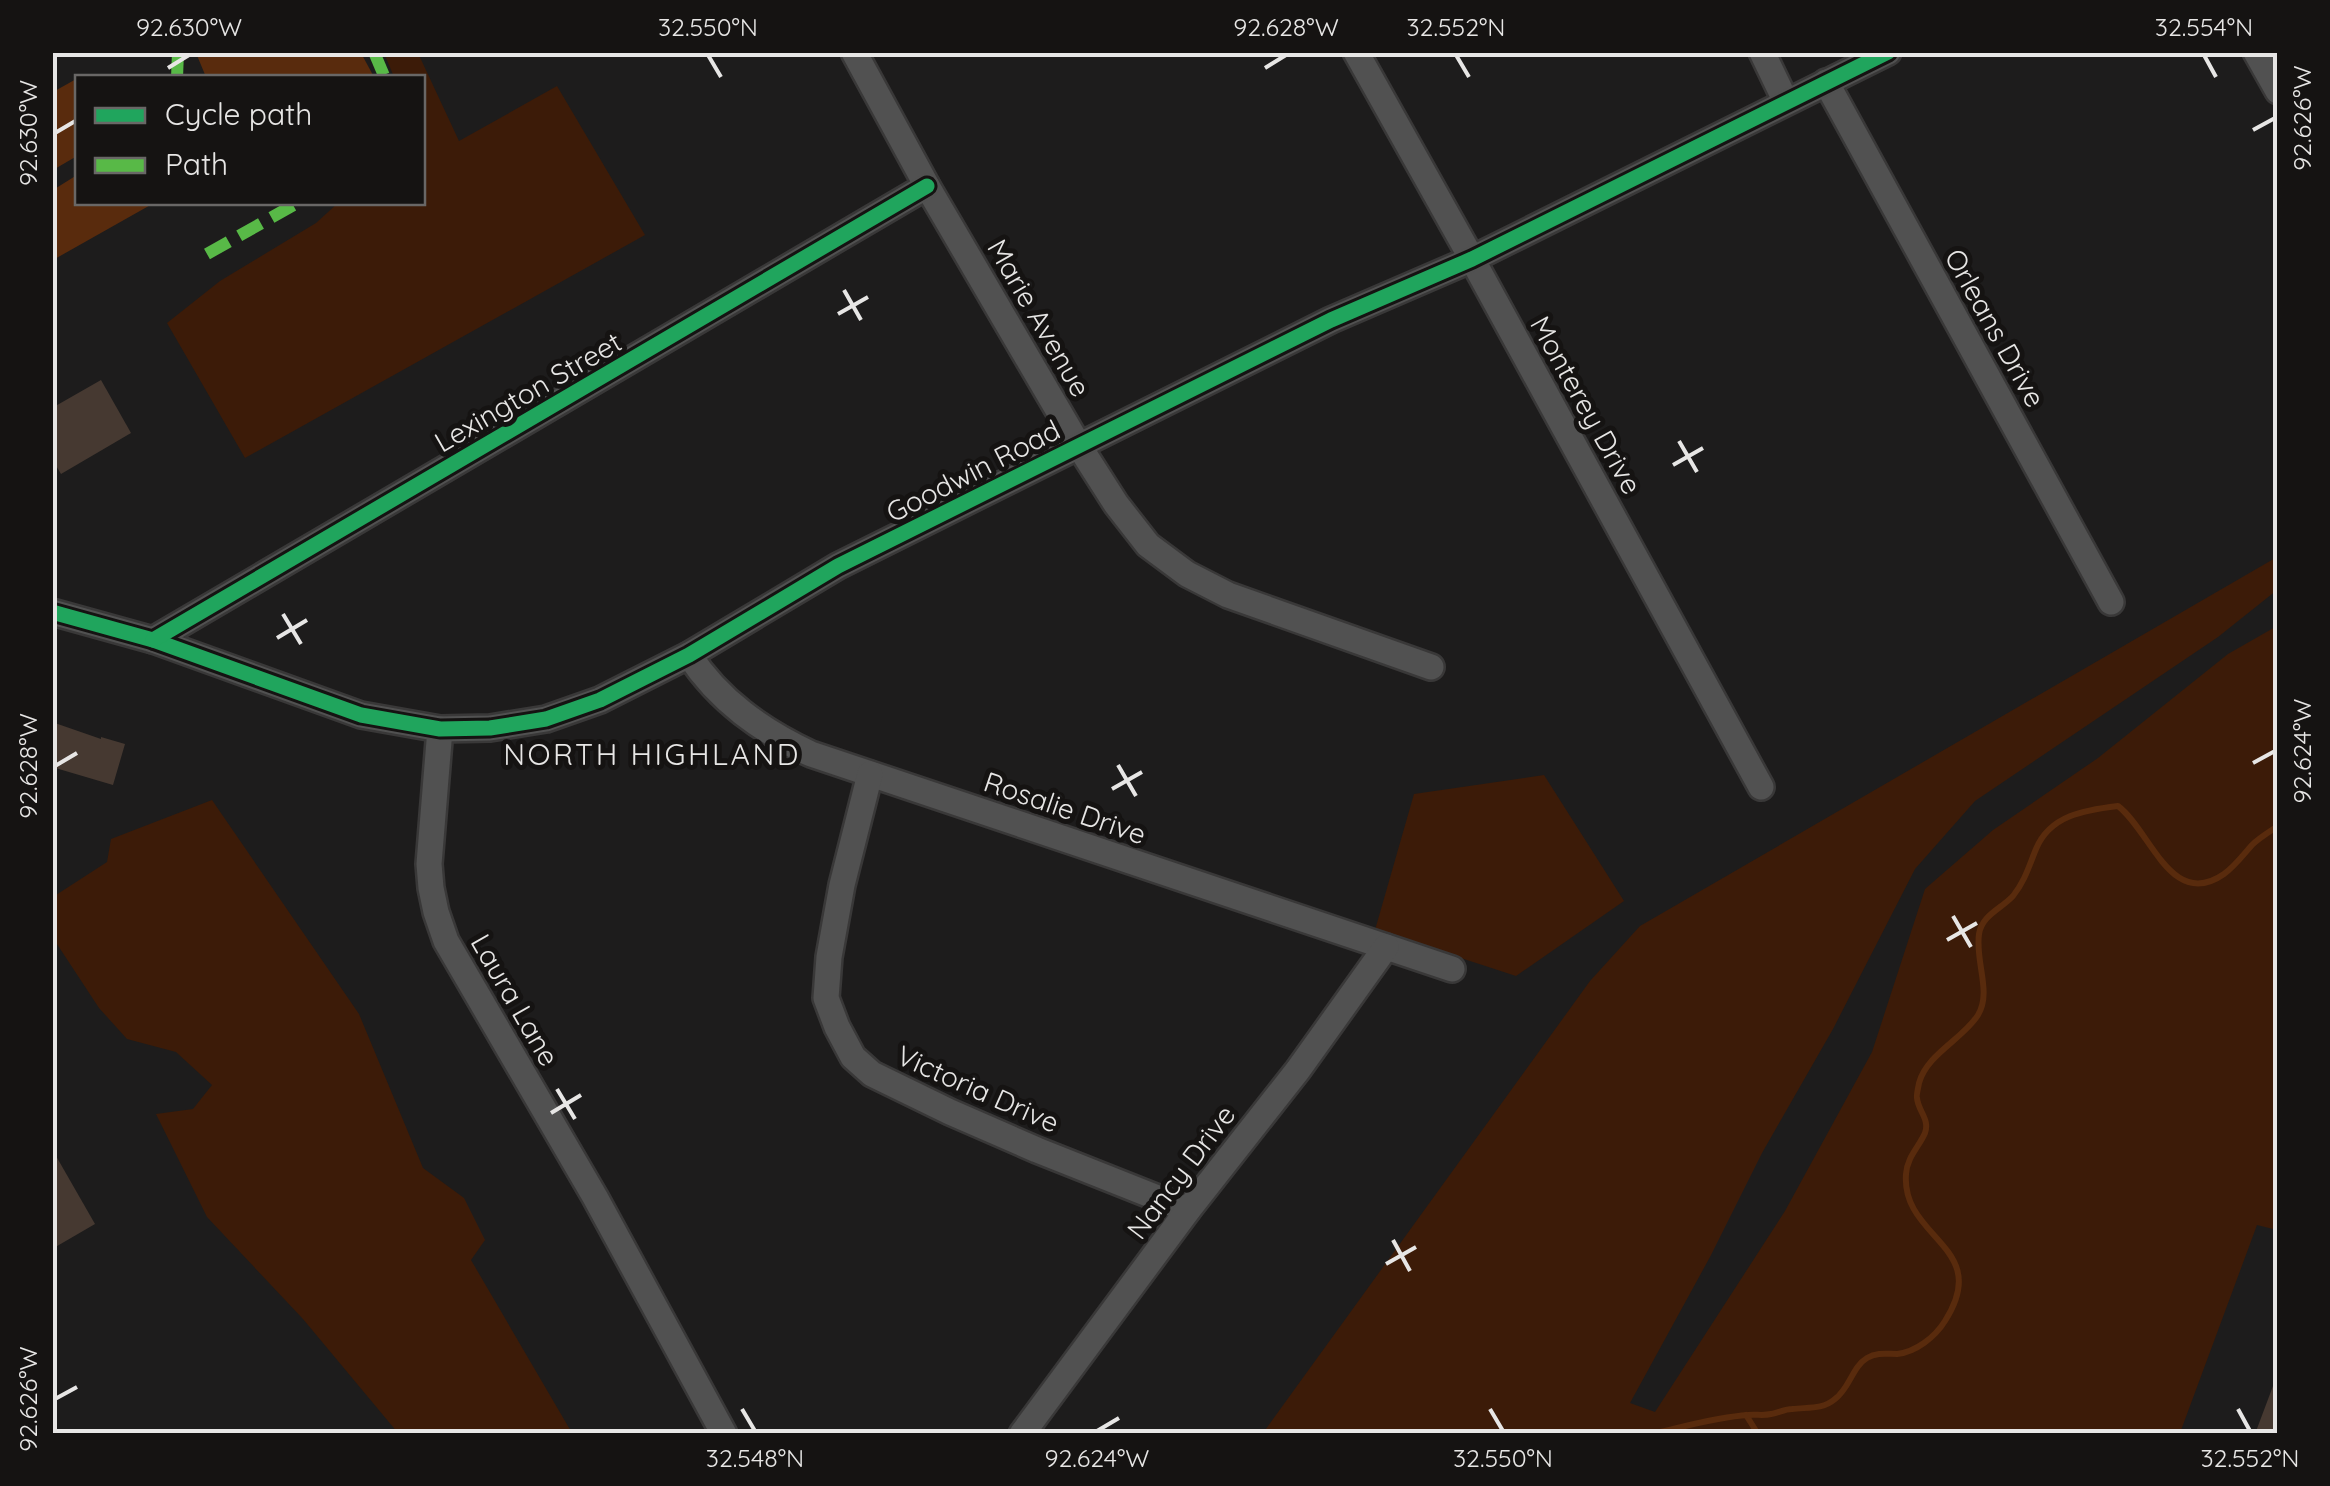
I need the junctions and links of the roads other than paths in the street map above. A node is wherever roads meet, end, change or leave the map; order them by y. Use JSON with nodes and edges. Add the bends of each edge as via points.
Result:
{"nodes":[{"id":1,"x":854,"y":52,"type":"edge"},
{"id":2,"x":1356,"y":52,"type":"edge"},
{"id":3,"x":1762,"y":52,"type":"edge"},
{"id":4,"x":1888,"y":52,"type":"edge"},
{"id":5,"x":2256,"y":52,"type":"edge"},
{"id":6,"x":1854,"y":60,"type":"edge"},
{"id":7,"x":1826,"y":82,"type":"junction"},
{"id":8,"x":2278,"y":90,"type":"edge"},
{"id":9,"x":1786,"y":102,"type":"junction"},
{"id":10,"x":927,"y":186,"type":"junction"},
{"id":11,"x":1472,"y":259,"type":"junction"},
{"id":12,"x":1079,"y":446,"type":"junction"},
{"id":13,"x":2111,"y":602,"type":"dead end"},
{"id":14,"x":52,"y":612,"type":"edge"},
{"id":15,"x":153,"y":640,"type":"junction"},
{"id":16,"x":689,"y":655,"type":"junction"},
{"id":17,"x":1431,"y":667,"type":"dead end"},
{"id":18,"x":440,"y":729,"type":"junction"},
{"id":19,"x":870,"y":774,"type":"junction"},
{"id":20,"x":1761,"y":787,"type":"dead end"},
{"id":21,"x":1386,"y":948,"type":"junction"},
{"id":22,"x":1452,"y":970,"type":"dead end"},
{"id":23,"x":1188,"y":1210,"type":"junction"},
{"id":24,"x":724,"y":1434,"type":"edge"},
{"id":25,"x":1022,"y":1434,"type":"edge"}],
"edges":[{"from":1,"to":10,"type":"street","name":"Marie Avenue"},
{"from":2,"to":11,"type":"street","name":"Monterey Drive"},
{"from":3,"to":9,"type":"street"},
{"from":4,"to":6,"type":"street","name":"Goodwin Road"},
{"from":5,"to":8,"type":"street"},
{"from":6,"to":7,"type":"street","name":"Goodwin Road"},
{"from":7,"to":9,"type":"street","name":"Goodwin Road"},
{"from":7,"to":13,"type":"street","name":"Orleans Drive"},
{"from":9,"to":11,"type":"street","name":"Goodwin Road"},
{"from":10,"to":12,"type":"street","name":"Marie Avenue"},
{"from":10,"to":15,"type":"street","name":"Lexington Street"},
{"from":11,"to":12,"type":"street","name":"Goodwin Road","via":[[1331,320]]},
{"from":11,"to":20,"type":"street","name":"Monterey Drive"},
{"from":12,"to":16,"type":"street","name":"Goodwin Road","via":[[838,566]]},
{"from":12,"to":17,"type":"street","name":"Marie Avenue","via":[[1148,544],[1187,574]]},
{"from":14,"to":15,"type":"street","name":"Goodwin Road"},
{"from":15,"to":18,"type":"street","name":"Goodwin Road","via":[[361,715]]},
{"from":16,"to":18,"type":"street","name":"Goodwin Road","via":[[546,719]]},
{"from":16,"to":19,"type":"street","name":"Rosalie Drive","via":[[705,680],[774,736]]},
{"from":18,"to":24,"type":"street","name":"Laura Lane","via":[[430,888],[446,941]]},
{"from":19,"to":21,"type":"street","name":"Rosalie Drive"},
{"from":19,"to":23,"type":"street","name":"Victoria Drive","via":[[842,885],[826,998],[853,1057],[872,1074],[950,1112]]},
{"from":21,"to":22,"type":"street","name":"Rosalie Drive"},
{"from":21,"to":23,"type":"street","name":"Nancy Drive"},
{"from":23,"to":25,"type":"street","name":"Nancy Drive"}]}
